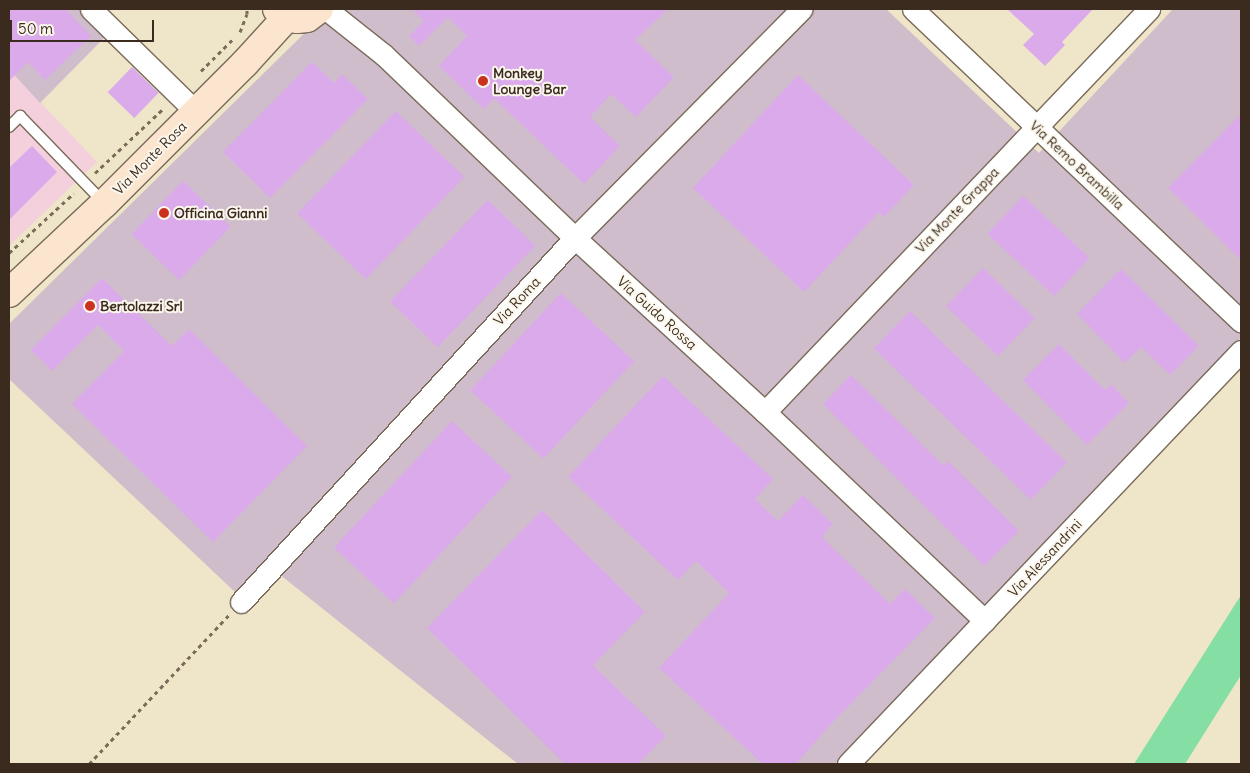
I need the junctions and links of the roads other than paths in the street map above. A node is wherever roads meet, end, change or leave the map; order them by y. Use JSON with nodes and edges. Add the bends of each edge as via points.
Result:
{"nodes":[{"id":1,"x":91,"y":9,"type":"edge"},
{"id":2,"x":319,"y":9,"type":"edge"},
{"id":3,"x":326,"y":9,"type":"edge"},
{"id":4,"x":802,"y":9,"type":"edge"},
{"id":5,"x":913,"y":9,"type":"edge"},
{"id":6,"x":1149,"y":9,"type":"edge"},
{"id":7,"x":282,"y":13,"type":"edge"},
{"id":8,"x":187,"y":104,"type":"junction"},
{"id":9,"x":9,"y":127,"type":"edge"},
{"id":10,"x":1036,"y":127,"type":"junction"},
{"id":11,"x":104,"y":203,"type":"junction"},
{"id":12,"x":575,"y":238,"type":"junction"},
{"id":13,"x":10,"y":290,"type":"edge"},
{"id":14,"x":1241,"y":321,"type":"edge"},
{"id":15,"x":1241,"y":351,"type":"edge"},
{"id":16,"x":765,"y":412,"type":"junction"},
{"id":17,"x":241,"y":602,"type":"road end"},
{"id":18,"x":985,"y":621,"type":"junction"},
{"id":19,"x":848,"y":764,"type":"edge"}],
"edges":[{"from":1,"to":8,"type":"street"},
{"from":2,"to":7,"type":"street","name":"Via Monte Rosa","via":[[307,18],[297,19]]},
{"from":3,"to":12,"type":"street","name":"Via Guido Rossa","via":[[384,55]]},
{"from":4,"to":12,"type":"street","name":"Via Roma"},
{"from":5,"to":10,"type":"street","name":"Via Remo Brambilla"},
{"from":6,"to":10,"type":"street","name":"Via Monte Grappa"},
{"from":7,"to":8,"type":"street","name":"Via Monte Rosa","via":[[245,64]]},
{"from":8,"to":11,"type":"street","name":"Via Monte Rosa"},
{"from":9,"to":11,"type":"lane","via":[[20,116]]},
{"from":10,"to":14,"type":"street","name":"Via Remo Brambilla"},
{"from":10,"to":16,"type":"street","name":"Via Monte Grappa"},
{"from":11,"to":13,"type":"street","name":"Via Monte Rosa"},
{"from":12,"to":16,"type":"street","name":"Via Guido Rossa"},
{"from":12,"to":17,"type":"street","name":"Via Roma"},
{"from":15,"to":18,"type":"street","name":"Via Alessandrini"},
{"from":16,"to":18,"type":"street","name":"Via Guido Rossa"},
{"from":18,"to":19,"type":"street","name":"Via Alessandrini"}]}
